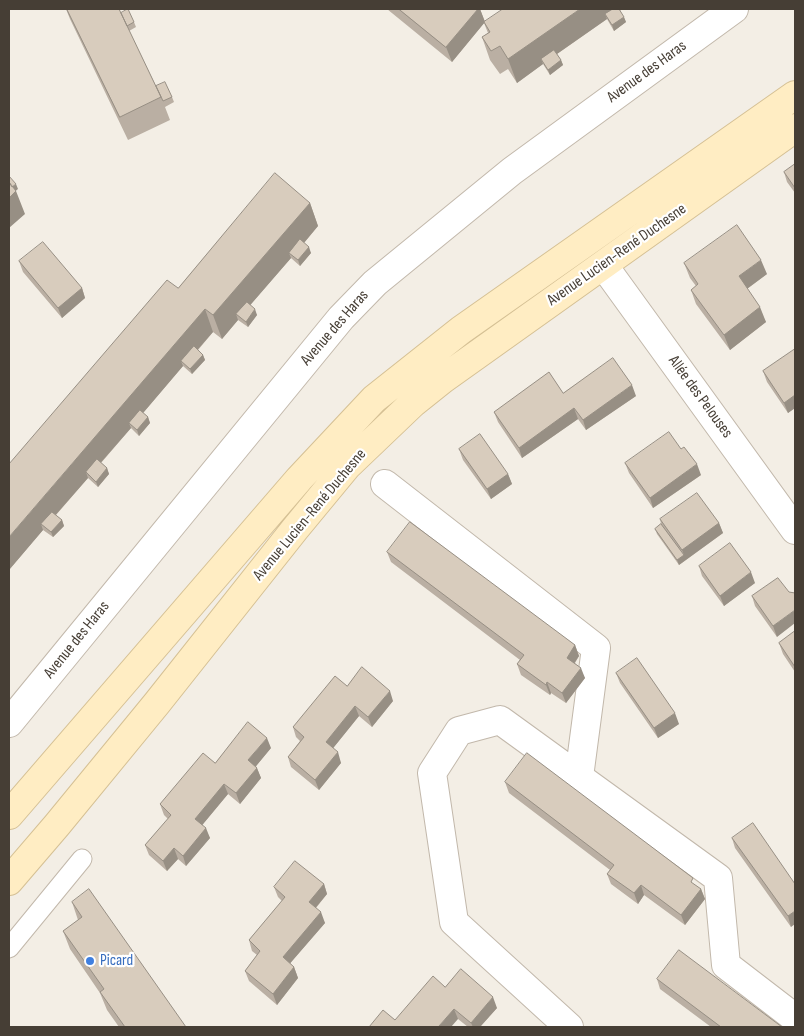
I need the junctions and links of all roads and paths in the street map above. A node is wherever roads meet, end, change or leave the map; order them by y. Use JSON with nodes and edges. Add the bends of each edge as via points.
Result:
{"nodes":[{"id":1,"x":734,"y":9,"type":"edge"},
{"id":2,"x":795,"y":94,"type":"edge"},
{"id":3,"x":795,"y":128,"type":"edge"},
{"id":4,"x":604,"y":266,"type":"junction"},
{"id":5,"x":385,"y":484,"type":"dead end"},
{"id":6,"x":795,"y":530,"type":"edge"},
{"id":7,"x":9,"y":723,"type":"edge"},
{"id":8,"x":579,"y":777,"type":"junction"},
{"id":9,"x":9,"y":815,"type":"edge"},
{"id":10,"x":82,"y":859,"type":"dead end"},
{"id":11,"x":9,"y":881,"type":"edge"},
{"id":12,"x":9,"y":948,"type":"edge"},
{"id":13,"x":795,"y":1018,"type":"edge"},
{"id":14,"x":569,"y":1027,"type":"edge"}],
"edges":[{"from":1,"to":7,"type":"street","name":"Avenue des Haras","via":[[512,170],[375,283],[340,318]]},
{"from":2,"to":9,"type":"main road","name":"Avenue Lucien-René Duchesne","via":[[461,330],[374,399],[299,479]]},
{"from":3,"to":4,"type":"main road","name":"Avenue Lucien-René Duchesne"},
{"from":4,"to":6,"type":"street","name":"Allée des Pelouses"},
{"from":4,"to":11,"type":"main road","name":"Avenue Lucien-René Duchesne","via":[[443,379],[347,466],[88,788]]},
{"from":5,"to":8,"type":"street","via":[[596,648]]},
{"from":8,"to":13,"type":"street","via":[[718,878],[726,965]]},
{"from":8,"to":14,"type":"street","via":[[500,720],[459,731],[432,773],[454,922]]},
{"from":10,"to":12,"type":"lane"}]}
